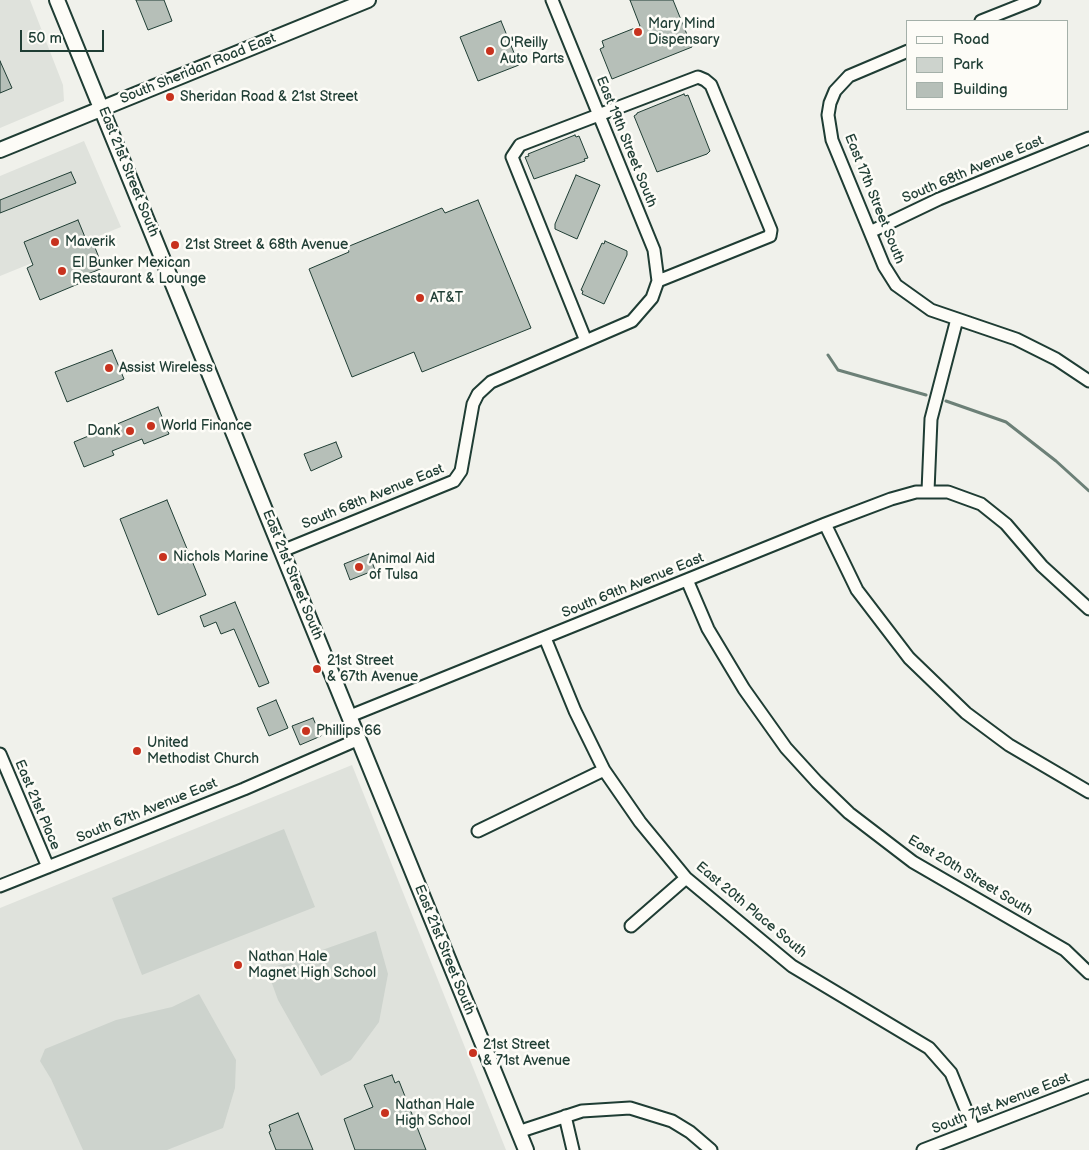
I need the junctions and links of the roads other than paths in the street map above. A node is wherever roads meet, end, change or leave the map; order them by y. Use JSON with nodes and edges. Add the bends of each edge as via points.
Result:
{"nodes":[{"id":1,"x":57,"y":0,"type":"edge"},
{"id":2,"x":368,"y":0,"type":"edge"},
{"id":3,"x":552,"y":0,"type":"edge"},
{"id":4,"x":1034,"y":0,"type":"edge"},
{"id":5,"x":984,"y":20,"type":"edge"},
{"id":6,"x":906,"y":52,"type":"edge"},
{"id":7,"x":102,"y":108,"type":"junction"},
{"id":8,"x":598,"y":115,"type":"junction"},
{"id":9,"x":1089,"y":138,"type":"edge"},
{"id":10,"x":0,"y":150,"type":"edge"},
{"id":11,"x":870,"y":232,"type":"junction"},
{"id":12,"x":658,"y":281,"type":"junction"},
{"id":13,"x":652,"y":298,"type":"joint"},
{"id":14,"x":958,"y":319,"type":"junction"},
{"id":15,"x":586,"y":341,"type":"junction"},
{"id":16,"x":1088,"y":379,"type":"edge"},
{"id":17,"x":928,"y":491,"type":"junction"},
{"id":18,"x":825,"y":524,"type":"junction"},
{"id":19,"x":282,"y":551,"type":"junction"},
{"id":20,"x":687,"y":580,"type":"junction"},
{"id":21,"x":1089,"y":609,"type":"edge"},
{"id":22,"x":545,"y":638,"type":"junction"},
{"id":23,"x":350,"y":716,"type":"junction"},
{"id":24,"x":359,"y":739,"type":"junction"},
{"id":25,"x":0,"y":754,"type":"edge"},
{"id":26,"x":604,"y":770,"type":"junction"},
{"id":27,"x":1089,"y":792,"type":"edge"},
{"id":28,"x":478,"y":831,"type":"dead end"},
{"id":29,"x":48,"y":867,"type":"junction"},
{"id":30,"x":686,"y":878,"type":"junction"},
{"id":31,"x":0,"y":886,"type":"edge"},
{"id":32,"x":630,"y":926,"type":"dead end"},
{"id":33,"x":1089,"y":973,"type":"edge"},
{"id":34,"x":1089,"y":1086,"type":"edge"},
{"id":35,"x":565,"y":1116,"type":"junction"},
{"id":36,"x":974,"y":1129,"type":"junction"},
{"id":37,"x":518,"y":1132,"type":"junction"},
{"id":38,"x":526,"y":1150,"type":"edge"},
{"id":39,"x":573,"y":1150,"type":"edge"},
{"id":40,"x":711,"y":1150,"type":"edge"},
{"id":41,"x":923,"y":1150,"type":"edge"}],
"edges":[{"from":1,"to":7,"type":"main road","name":"East 21st Street South"},
{"from":2,"to":7,"type":"main road","name":"South Sheridan Road East"},
{"from":3,"to":8,"type":"street","name":"East 19th Street South"},
{"from":4,"to":5,"type":"street"},
{"from":6,"to":11,"type":"street","name":"East 17th Street South","via":[[849,76],[835,91],[830,103],[828,116],[832,140]]},
{"from":7,"to":10,"type":"main road","name":"South Sheridan Road East"},
{"from":7,"to":19,"type":"main road","name":"East 21st Street South"},
{"from":8,"to":12,"type":"street","name":"East 19th Street South","via":[[654,250]]},
{"from":8,"to":12,"type":"street","via":[[698,77],[705,80],[711,85],[771,230],[766,240]]},
{"from":8,"to":15,"type":"street","via":[[520,145],[512,157]]},
{"from":9,"to":11,"type":"street","name":"South 68th Avenue East","via":[[939,199]]},
{"from":11,"to":14,"type":"street","name":"East 17th Street South","via":[[896,285],[932,310]]},
{"from":12,"to":13,"type":"street","name":"East 19th Street South"},
{"from":13,"to":15,"type":"street","name":"South 68th Avenue East","via":[[632,321]]},
{"from":14,"to":16,"type":"street","name":"East 17th Street South","via":[[1016,339]]},
{"from":14,"to":17,"type":"street","via":[[931,419]]},
{"from":15,"to":19,"type":"street","name":"South 68th Avenue East","via":[[506,374],[478,394],[469,417],[461,471],[454,481]]},
{"from":17,"to":18,"type":"street","name":"South 69th Avenue East","via":[[899,496]]},
{"from":17,"to":21,"type":"street","name":"South 69th Avenue East","via":[[948,492],[991,512],[1006,524],[1042,566]]},
{"from":18,"to":20,"type":"street","name":"South 69th Avenue East"},
{"from":18,"to":27,"type":"street","via":[[857,590],[909,658],[966,713],[1002,740]]},
{"from":19,"to":23,"type":"main road","name":"East 21st Street South"},
{"from":20,"to":22,"type":"street","name":"South 69th Avenue East"},
{"from":20,"to":33,"type":"street","name":"East 20th Street South","via":[[708,629],[744,689],[786,748],[823,788],[849,813],[913,862],[1065,950]]},
{"from":22,"to":23,"type":"street","name":"South 69th Avenue East"},
{"from":22,"to":26,"type":"street","name":"East 20th Place South"},
{"from":23,"to":24,"type":"main road","name":"East 21st Street South"},
{"from":24,"to":29,"type":"street","name":"South 67th Avenue East"},
{"from":24,"to":37,"type":"main road","name":"East 21st Street South"},
{"from":25,"to":29,"type":"street","name":"East 21st Place"},
{"from":26,"to":28,"type":"street"},
{"from":26,"to":30,"type":"street","name":"East 20th Place South","via":[[640,822]]},
{"from":29,"to":31,"type":"street","name":"South 67th Avenue East"},
{"from":30,"to":32,"type":"street"},
{"from":30,"to":36,"type":"street","name":"East 20th Place South","via":[[792,966],[929,1048],[951,1073]]},
{"from":34,"to":36,"type":"street","name":"South 71st Avenue East"},
{"from":35,"to":37,"type":"street"},
{"from":35,"to":39,"type":"street"},
{"from":35,"to":40,"type":"street","via":[[599,1109],[642,1110],[672,1121]]},
{"from":36,"to":41,"type":"street","name":"South 71st Avenue East"},
{"from":37,"to":38,"type":"main road","name":"East 21st Street South"}]}
